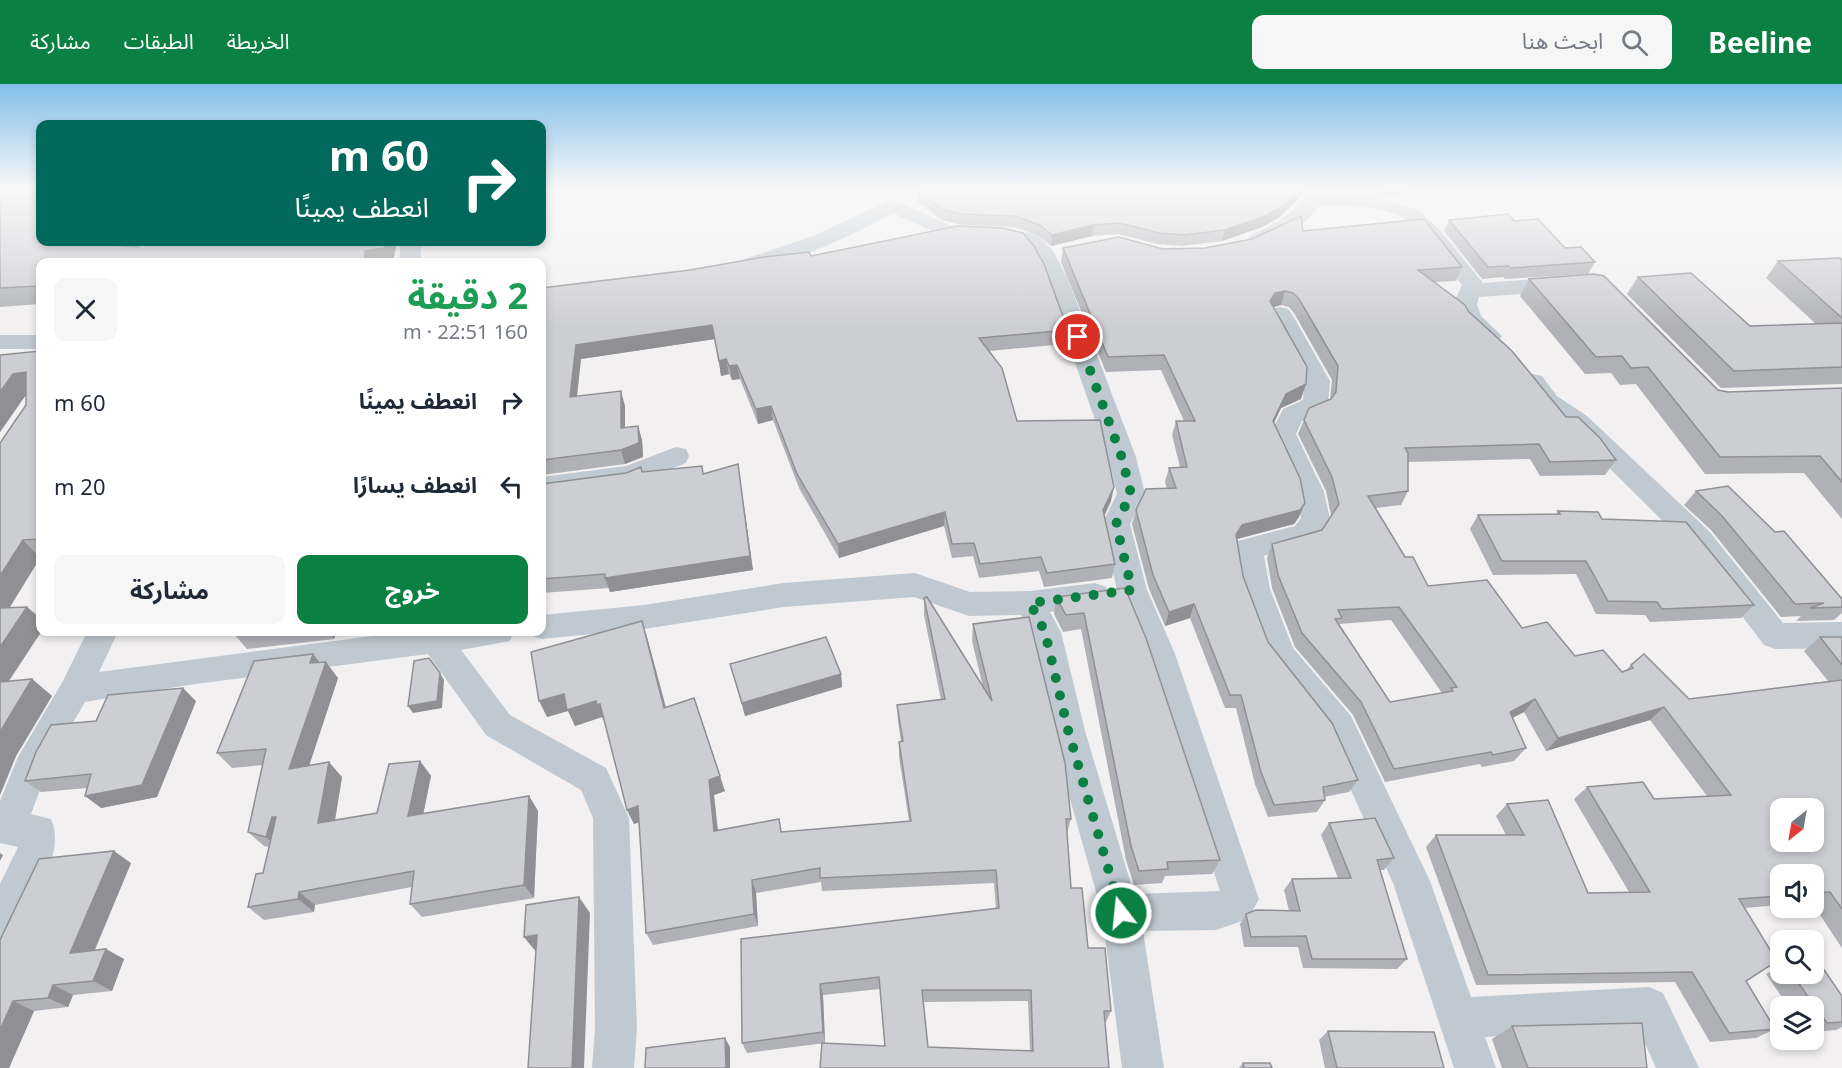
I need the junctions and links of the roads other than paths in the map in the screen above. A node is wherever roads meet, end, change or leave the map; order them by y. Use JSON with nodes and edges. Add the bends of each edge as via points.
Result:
{"nodes":[{"id":1,"x":833,"y":236,"type":"edge"},
{"id":2,"x":1011,"y":236,"type":"edge"},
{"id":3,"x":1268,"y":236,"type":"edge"},
{"id":4,"x":1432,"y":236,"type":"edge"},
{"id":5,"x":1236,"y":246,"type":"edge"},
{"id":6,"x":720,"y":270,"type":"edge"},
{"id":7,"x":1584,"y":282,"type":"edge"},
{"id":8,"x":1473,"y":291,"type":"junction"},
{"id":9,"x":1280,"y":314,"type":"edge"},
{"id":10,"x":0,"y":342,"type":"edge"},
{"id":11,"x":36,"y":342,"type":"edge"},
{"id":12,"x":676,"y":456,"type":"dead end"},
{"id":13,"x":546,"y":486,"type":"edge"},
{"id":14,"x":1132,"y":590,"type":"junction"},
{"id":15,"x":1030,"y":603,"type":"junction"},
{"id":16,"x":546,"y":627,"type":"edge"},
{"id":17,"x":1842,"y":635,"type":"edge"},
{"id":18,"x":100,"y":636,"type":"edge"},
{"id":19,"x":456,"y":636,"type":"edge"},
{"id":20,"x":434,"y":638,"type":"junction"},
{"id":21,"x":374,"y":639,"type":"edge"},
{"id":22,"x":75,"y":690,"type":"junction"},
{"id":23,"x":3,"y":829,"type":"edge"},
{"id":24,"x":1121,"y":913,"type":"junction"},
{"id":25,"x":0,"y":923,"type":"edge"},
{"id":26,"x":1458,"y":1018,"type":"junction"},
{"id":27,"x":613,"y":1068,"type":"edge"},
{"id":28,"x":1143,"y":1068,"type":"edge"},
{"id":29,"x":1475,"y":1068,"type":"edge"},
{"id":30,"x":1678,"y":1068,"type":"edge"}],
"edges":[{"from":1,"to":6,"type":"street","via":[[744,268]]},
{"from":2,"to":14,"type":"street","via":[[1030,240],[1054,254],[1056,277],[1122,458],[1131,494],[1116,524]]},
{"from":3,"to":5,"type":"street"},
{"from":4,"to":8,"type":"street","via":[[1473,285]]},
{"from":7,"to":8,"type":"street"},
{"from":8,"to":17,"type":"street","via":[[1465,304],[1471,318],[1512,356],[1548,402],[1578,422],[1699,539],[1775,636]]},
{"from":9,"to":26,"type":"street","via":[[1317,381],[1315,405],[1292,415],[1283,434],[1310,492],[1316,519],[1305,534],[1248,549],[1255,589],[1280,655],[1340,726],[1411,881]]},
{"from":10,"to":11,"type":"street"},
{"from":12,"to":13,"type":"street","via":[[630,475]]},
{"from":14,"to":15,"type":"street"},
{"from":14,"to":24,"type":"street","via":[[1159,654],[1240,899],[1234,906],[1216,911]]},
{"from":15,"to":16,"type":"street","via":[[969,604],[915,585],[784,595],[644,617]]},
{"from":15,"to":24,"type":"street","via":[[1045,632],[1068,730]]},
{"from":18,"to":22,"type":"street"},
{"from":19,"to":20,"type":"street"},
{"from":20,"to":21,"type":"street"},
{"from":20,"to":27,"type":"street","via":[[498,725],[594,779],[611,818],[616,1028]]},
{"from":21,"to":22,"type":"street"},
{"from":22,"to":23,"type":"street","via":[[35,757]]},
{"from":23,"to":25,"type":"street","via":[[38,831],[36,854]]},
{"from":24,"to":28,"type":"street"},
{"from":26,"to":29,"type":"street"},
{"from":26,"to":30,"type":"street","via":[[1649,1007]]}]}
